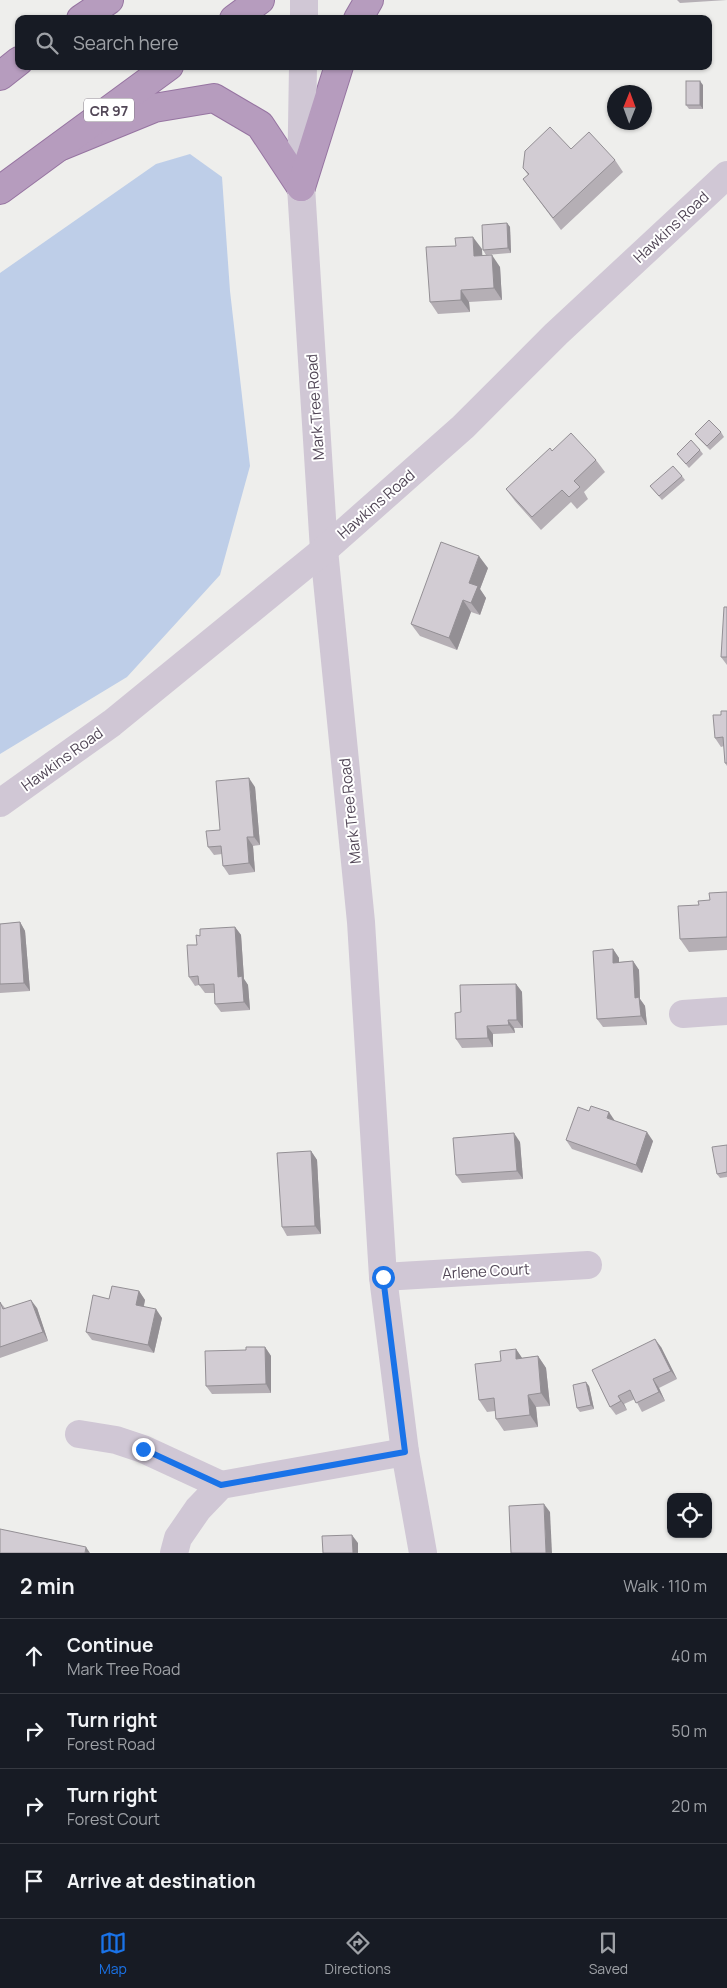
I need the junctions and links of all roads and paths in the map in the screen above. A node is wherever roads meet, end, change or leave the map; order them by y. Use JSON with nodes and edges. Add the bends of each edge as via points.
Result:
{"nodes":[{"id":1,"x":91,"y":0,"type":"edge"},
{"id":2,"x":110,"y":0,"type":"edge"},
{"id":3,"x":260,"y":0,"type":"edge"},
{"id":4,"x":304,"y":0,"type":"edge"},
{"id":5,"x":370,"y":0,"type":"edge"},
{"id":6,"x":74,"y":15,"type":"edge"},
{"id":7,"x":86,"y":15,"type":"edge"},
{"id":8,"x":239,"y":15,"type":"edge"},
{"id":9,"x":304,"y":15,"type":"edge"},
{"id":10,"x":361,"y":15,"type":"edge"},
{"id":11,"x":15,"y":64,"type":"edge"},
{"id":12,"x":164,"y":70,"type":"edge"},
{"id":13,"x":303,"y":70,"type":"edge"},
{"id":14,"x":338,"y":70,"type":"edge"},
{"id":15,"x":0,"y":76,"type":"edge"},
{"id":16,"x":61,"y":146,"type":"junction"},
{"id":17,"x":727,"y":175,"type":"edge"},
{"id":18,"x":301,"y":187,"type":"junction"},
{"id":19,"x":0,"y":190,"type":"edge"},
{"id":20,"x":324,"y":550,"type":"junction"},
{"id":21,"x":0,"y":803,"type":"edge"},
{"id":22,"x":727,"y":1012,"type":"edge"},
{"id":23,"x":683,"y":1014,"type":"dead end"},
{"id":24,"x":588,"y":1265,"type":"dead end"},
{"id":25,"x":383,"y":1277,"type":"junction"},
{"id":26,"x":79,"y":1434,"type":"dead end"},
{"id":27,"x":405,"y":1452,"type":"junction"},
{"id":28,"x":221,"y":1485,"type":"junction"},
{"id":29,"x":174,"y":1553,"type":"edge"},
{"id":30,"x":423,"y":1553,"type":"edge"}],
"edges":[{"from":1,"to":6,"type":"highway"},
{"from":2,"to":7,"type":"highway"},
{"from":3,"to":8,"type":"highway"},
{"from":4,"to":9,"type":"street"},
{"from":5,"to":10,"type":"highway"},
{"from":11,"to":15,"type":"highway"},
{"from":12,"to":16,"type":"highway","number":"CR 97"},
{"from":13,"to":18,"type":"street","name":"Mark Tree Road"},
{"from":14,"to":18,"type":"highway"},
{"from":16,"to":18,"type":"highway","via":[[154,108],[214,98],[260,125]]},
{"from":16,"to":19,"type":"highway","number":"CR 97"},
{"from":17,"to":20,"type":"street","name":"Hawkins Road","via":[[556,334],[463,426]]},
{"from":18,"to":20,"type":"street","name":"Mark Tree Road"},
{"from":20,"to":21,"type":"street","name":"Hawkins Road","via":[[112,723]]},
{"from":20,"to":25,"type":"street","name":"Mark Tree Road","via":[[362,922]]},
{"from":22,"to":23,"type":"street"},
{"from":24,"to":25,"type":"street","name":"Arlene Court"},
{"from":25,"to":27,"type":"street","name":"Mark Tree Road"},
{"from":26,"to":28,"type":"street","via":[[116,1440],[143,1449]]},
{"from":27,"to":28,"type":"street"},
{"from":27,"to":30,"type":"street","name":"Mark Tree Road"},
{"from":28,"to":29,"type":"street","via":[[198,1509],[178,1538]]}]}
